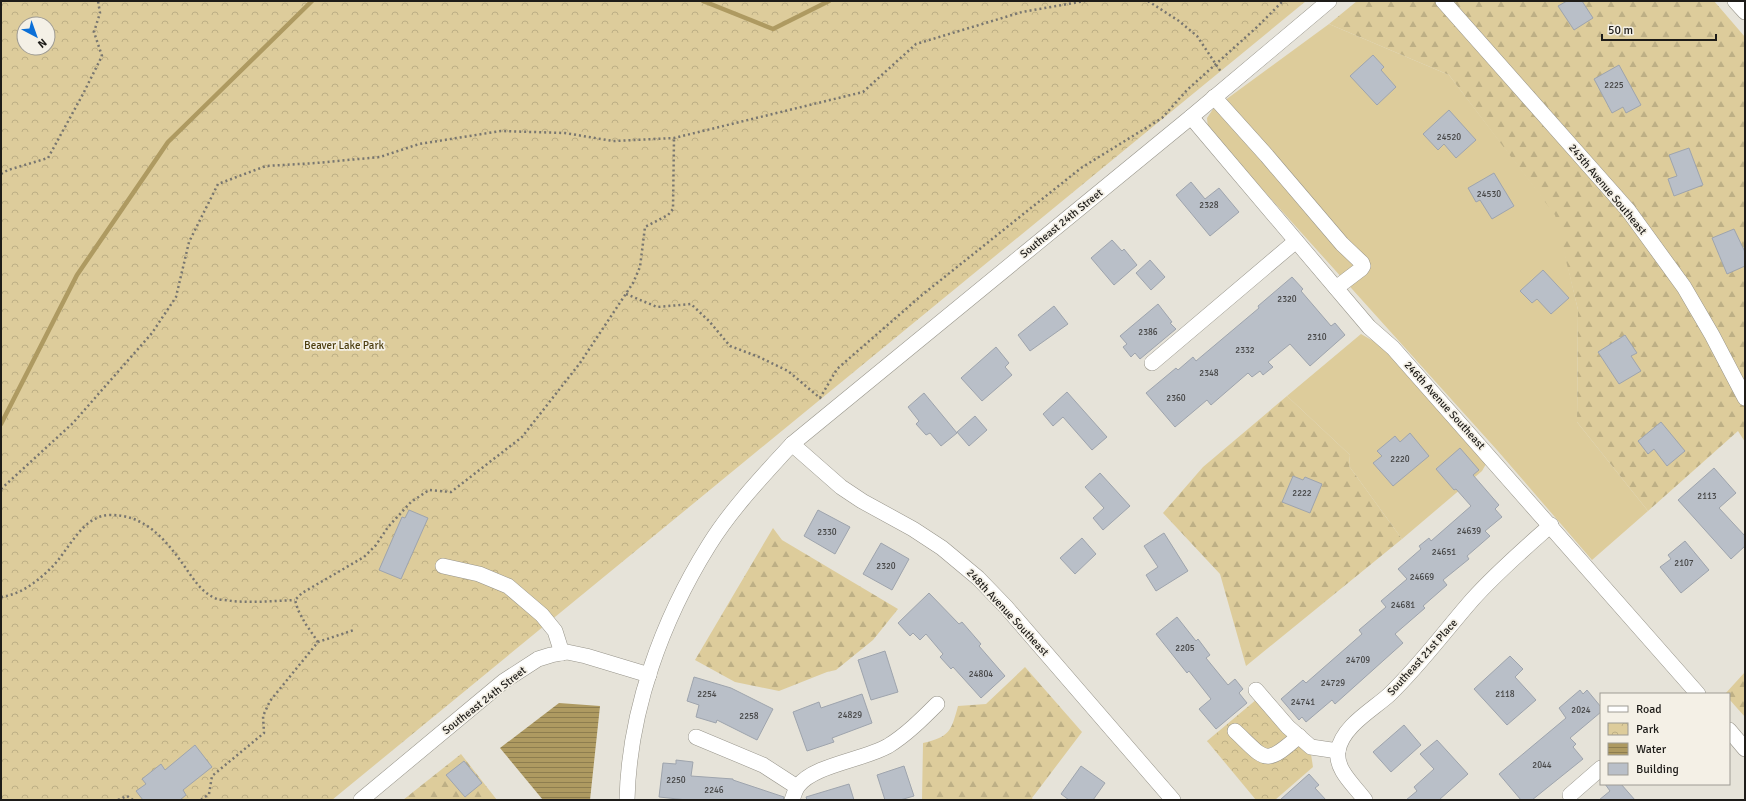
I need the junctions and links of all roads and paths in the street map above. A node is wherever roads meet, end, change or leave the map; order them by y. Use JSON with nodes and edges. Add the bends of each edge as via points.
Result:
{"nodes":[{"id":1,"x":98,"y":1,"type":"edge"},
{"id":2,"x":1086,"y":1,"type":"edge"},
{"id":3,"x":1148,"y":1,"type":"edge"},
{"id":4,"x":1283,"y":1,"type":"edge"},
{"id":5,"x":1329,"y":1,"type":"edge"},
{"id":6,"x":1443,"y":1,"type":"edge"},
{"id":7,"x":1735,"y":1,"type":"edge"},
{"id":8,"x":1745,"y":12,"type":"edge"},
{"id":9,"x":1216,"y":65,"type":"junction"},
{"id":10,"x":1229,"y":84,"type":"junction"},
{"id":11,"x":1214,"y":97,"type":"junction"},
{"id":12,"x":1191,"y":117,"type":"junction"},
{"id":13,"x":674,"y":138,"type":"junction"},
{"id":14,"x":1,"y":174,"type":"edge"},
{"id":15,"x":1296,"y":241,"type":"junction"},
{"id":16,"x":1336,"y":288,"type":"junction"},
{"id":17,"x":626,"y":294,"type":"junction"},
{"id":18,"x":1152,"y":363,"type":"dead end"},
{"id":19,"x":1745,"y":398,"type":"edge"},
{"id":20,"x":792,"y":444,"type":"junction"},
{"id":21,"x":1,"y":489,"type":"edge"},
{"id":22,"x":1551,"y":525,"type":"junction"},
{"id":23,"x":443,"y":566,"type":"dead end"},
{"id":24,"x":1,"y":597,"type":"edge"},
{"id":25,"x":295,"y":600,"type":"junction"},
{"id":26,"x":354,"y":630,"type":"dead end"},
{"id":27,"x":318,"y":642,"type":"junction"},
{"id":28,"x":562,"y":653,"type":"junction"},
{"id":29,"x":649,"y":675,"type":"junction"},
{"id":30,"x":1256,"y":690,"type":"dead end"},
{"id":31,"x":1694,"y":692,"type":"edge"},
{"id":32,"x":937,"y":704,"type":"dead end"},
{"id":33,"x":1235,"y":730,"type":"dead end"},
{"id":34,"x":1730,"y":731,"type":"edge"},
{"id":35,"x":1299,"y":736,"type":"junction"},
{"id":36,"x":696,"y":737,"type":"dead end"},
{"id":37,"x":1745,"y":749,"type":"edge"},
{"id":38,"x":1338,"y":752,"type":"junction"},
{"id":39,"x":1600,"y":769,"type":"edge"},
{"id":40,"x":795,"y":793,"type":"edge"},
{"id":41,"x":1570,"y":795,"type":"dead end"},
{"id":42,"x":118,"y":800,"type":"edge"},
{"id":43,"x":133,"y":800,"type":"edge"},
{"id":44,"x":201,"y":800,"type":"edge"},
{"id":45,"x":361,"y":800,"type":"edge"},
{"id":46,"x":626,"y":800,"type":"edge"},
{"id":47,"x":1173,"y":800,"type":"edge"},
{"id":48,"x":1365,"y":800,"type":"edge"}],
"edges":[{"from":1,"to":14,"type":"path","via":[[100,14],[94,32],[102,56],[65,128],[48,158]]},
{"from":2,"to":13,"type":"path","via":[[1022,12],[916,44],[863,92]]},
{"from":3,"to":9,"type":"path","via":[[1197,36]]},
{"from":4,"to":9,"type":"path"},
{"from":5,"to":10,"type":"street","name":"Southeast 24th Street"},
{"from":6,"to":19,"type":"street","name":"245th Avenue Southeast","via":[[1628,210],[1684,287]]},
{"from":7,"to":8,"type":"street"},
{"from":9,"to":10,"type":"path"},
{"from":9,"to":17,"type":"path","via":[[1187,90],[1162,118],[1081,168],[922,295],[837,370],[820,398],[788,371],[730,346],[691,304],[657,308]]},
{"from":10,"to":11,"type":"street","name":"Southeast 24th Street"},
{"from":11,"to":12,"type":"street","name":"Southeast 24th Street"},
{"from":11,"to":16,"type":"street","via":[[1342,244],[1362,263],[1362,269]]},
{"from":12,"to":15,"type":"street","name":"246th Avenue Southeast"},
{"from":12,"to":20,"type":"street","name":"Southeast 24th Street"},
{"from":13,"to":17,"type":"path","via":[[673,209],[668,215],[645,227],[640,267]]},
{"from":13,"to":21,"type":"path","via":[[613,141],[565,133],[501,131],[419,144],[380,156],[266,166],[218,184],[189,242],[176,297],[152,333],[73,423]]},
{"from":15,"to":16,"type":"street","name":"246th Avenue Southeast"},
{"from":15,"to":18,"type":"street"},
{"from":16,"to":22,"type":"street","name":"246th Avenue Southeast"},
{"from":17,"to":25,"type":"path","via":[[580,363],[522,437],[451,492],[429,490],[411,502],[364,557],[302,593]]},
{"from":20,"to":29,"type":"street","name":"Southeast 24th Street","via":[[756,483],[709,545],[668,624]]},
{"from":20,"to":47,"type":"street","name":"248th Avenue Southeast","via":[[841,487],[936,544],[978,578]]},
{"from":22,"to":31,"type":"street","name":"246th Avenue Southeast"},
{"from":22,"to":38,"type":"street","name":"Southeast 21st Place","via":[[1473,599],[1390,694],[1357,721],[1347,732]]},
{"from":23,"to":28,"type":"street","via":[[479,574],[508,586],[542,615],[555,631]]},
{"from":24,"to":25,"type":"path","via":[[24,590],[53,566],[85,527],[107,515],[130,517],[154,530],[174,551],[200,588],[217,599],[251,603]]},
{"from":25,"to":27,"type":"path","via":[[305,623]]},
{"from":26,"to":27,"type":"path"},
{"from":27,"to":44,"type":"path","via":[[270,701],[264,716],[264,733],[212,776],[209,794]]},
{"from":28,"to":29,"type":"street","name":"Southeast 24th Street","via":[[586,656]]},
{"from":28,"to":45,"type":"street","name":"Southeast 24th Street","via":[[538,659],[504,681]]},
{"from":29,"to":46,"type":"street","name":"Southeast 24th Street","via":[[635,729]]},
{"from":30,"to":35,"type":"street"},
{"from":32,"to":40,"type":"street","via":[[889,745],[874,753],[812,773]]},
{"from":33,"to":35,"type":"street","via":[[1264,757],[1271,757]]},
{"from":34,"to":37,"type":"street"},
{"from":35,"to":38,"type":"street","via":[[1311,747]]},
{"from":36,"to":40,"type":"street","via":[[763,766]]},
{"from":38,"to":48,"type":"street","via":[[1343,771]]},
{"from":39,"to":41,"type":"street"},
{"from":42,"to":43,"type":"path","via":[[127,796]]}]}
